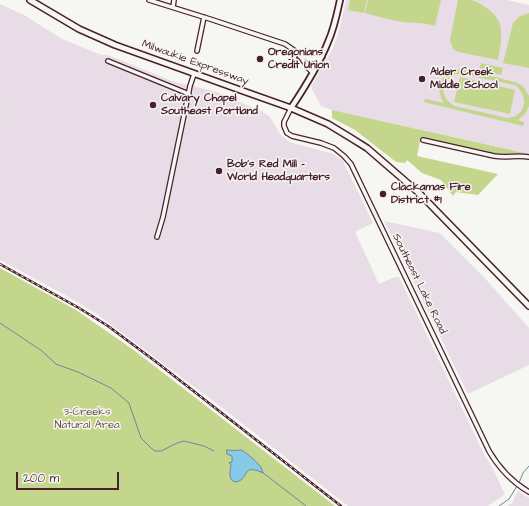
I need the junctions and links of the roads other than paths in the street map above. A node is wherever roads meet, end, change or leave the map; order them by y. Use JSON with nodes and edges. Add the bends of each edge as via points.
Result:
{"nodes":[{"id":1,"x":30,"y":0,"type":"edge"},
{"id":2,"x":149,"y":0,"type":"edge"},
{"id":3,"x":174,"y":0,"type":"edge"},
{"id":4,"x":340,"y":0,"type":"edge"},
{"id":5,"x":173,"y":7,"type":"junction"},
{"id":6,"x":204,"y":17,"type":"junction"},
{"id":7,"x":197,"y":51,"type":"dead end"},
{"id":8,"x":300,"y":56,"type":"junction"},
{"id":9,"x":322,"y":56,"type":"junction"},
{"id":10,"x":108,"y":61,"type":"dead end"},
{"id":11,"x":313,"y":73,"type":"junction"},
{"id":12,"x":194,"y":74,"type":"junction"},
{"id":13,"x":189,"y":94,"type":"junction"},
{"id":14,"x":291,"y":108,"type":"junction"},
{"id":15,"x":423,"y":140,"type":"dead end"},
{"id":16,"x":529,"y":156,"type":"edge"},
{"id":17,"x":157,"y":237,"type":"dead end"},
{"id":18,"x":529,"y":306,"type":"edge"},
{"id":19,"x":529,"y":492,"type":"edge"}],
"edges":[{"from":1,"to":12,"type":"highway","name":"Milwaukie Expressway","via":[[93,36]]},
{"from":2,"to":5,"type":"street"},
{"from":3,"to":5,"type":"street"},
{"from":4,"to":9,"type":"main road","via":[[332,34]]},
{"from":5,"to":6,"type":"street"},
{"from":6,"to":7,"type":"street"},
{"from":6,"to":8,"type":"street","via":[[285,44]]},
{"from":8,"to":9,"type":"main road","via":[[312,59]]},
{"from":8,"to":11,"type":"street"},
{"from":9,"to":11,"type":"main road"},
{"from":10,"to":13,"type":"street"},
{"from":11,"to":14,"type":"main road"},
{"from":12,"to":13,"type":"street"},
{"from":12,"to":14,"type":"highway","name":"Milwaukie Expressway"},
{"from":13,"to":17,"type":"street"},
{"from":14,"to":18,"type":"highway","name":"Milwaukie Expressway","via":[[339,130],[390,167],[419,193]]},
{"from":14,"to":19,"type":"street","name":"Southeast Lake Road","via":[[284,122],[287,133],[334,148],[351,164],[485,443],[509,477]]},
{"from":15,"to":16,"type":"street","via":[[494,156]]}]}
